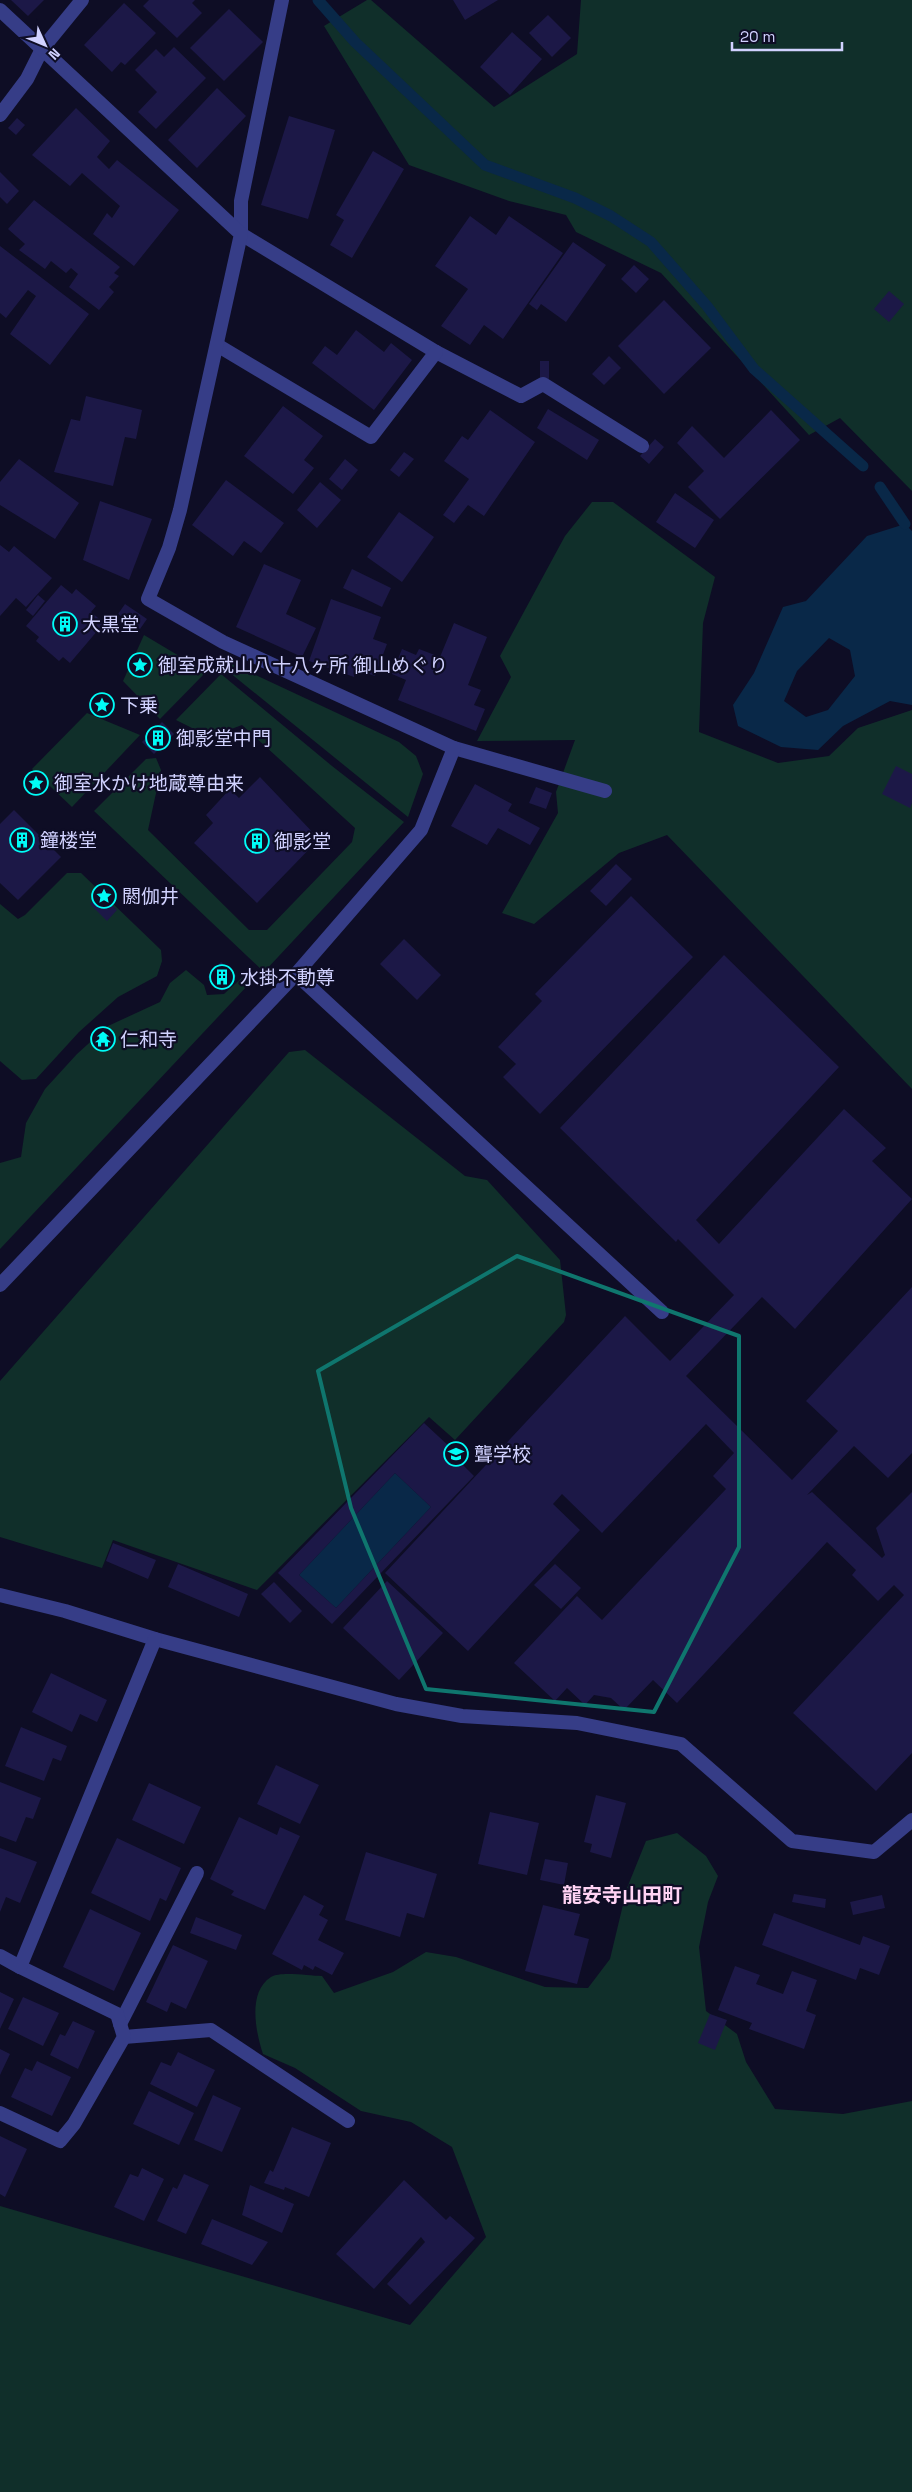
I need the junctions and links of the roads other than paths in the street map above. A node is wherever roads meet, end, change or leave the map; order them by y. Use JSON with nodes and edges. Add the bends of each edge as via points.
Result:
{"nodes":[{"id":1,"x":82,"y":0,"type":"edge"},
{"id":2,"x":282,"y":0,"type":"edge"},
{"id":3,"x":0,"y":10,"type":"edge"},
{"id":4,"x":42,"y":49,"type":"junction"},
{"id":5,"x":0,"y":115,"type":"edge"},
{"id":6,"x":241,"y":234,"type":"junction"},
{"id":7,"x":217,"y":345,"type":"junction"},
{"id":8,"x":436,"y":352,"type":"junction"},
{"id":9,"x":642,"y":446,"type":"dead end"},
{"id":10,"x":454,"y":748,"type":"junction"},
{"id":11,"x":605,"y":791,"type":"dead end"},
{"id":12,"x":296,"y":974,"type":"junction"},
{"id":13,"x":0,"y":1285,"type":"edge"},
{"id":14,"x":662,"y":1312,"type":"dead end"},
{"id":15,"x":0,"y":1595,"type":"edge"},
{"id":16,"x":155,"y":1639,"type":"junction"},
{"id":17,"x":912,"y":1820,"type":"edge"},
{"id":18,"x":197,"y":1873,"type":"dead end"},
{"id":19,"x":0,"y":1956,"type":"edge"},
{"id":20,"x":20,"y":1967,"type":"junction"},
{"id":21,"x":122,"y":2030,"type":"junction"},
{"id":22,"x":0,"y":2112,"type":"edge"},
{"id":23,"x":348,"y":2121,"type":"dead end"}],
"edges":[{"from":1,"to":4,"type":"street"},
{"from":2,"to":6,"type":"street","via":[[241,201]]},
{"from":3,"to":4,"type":"street"},
{"from":4,"to":5,"type":"street","via":[[27,79]]},
{"from":4,"to":6,"type":"street"},
{"from":6,"to":7,"type":"street"},
{"from":6,"to":8,"type":"street"},
{"from":7,"to":8,"type":"street","via":[[371,437]]},
{"from":7,"to":10,"type":"street","via":[[180,510],[169,548],[148,599],[223,642]]},
{"from":8,"to":9,"type":"street","via":[[521,396],[543,384]]},
{"from":10,"to":11,"type":"street"},
{"from":10,"to":12,"type":"street","via":[[421,830]]},
{"from":12,"to":13,"type":"street"},
{"from":12,"to":14,"type":"street"},
{"from":15,"to":16,"type":"street"},
{"from":16,"to":17,"type":"street","via":[[396,1704],[462,1716],[577,1724],[681,1744],[792,1841],[874,1852]]},
{"from":16,"to":20,"type":"street"},
{"from":18,"to":21,"type":"street"},
{"from":19,"to":20,"type":"street"},
{"from":20,"to":21,"type":"street","via":[[117,2014]]},
{"from":21,"to":22,"type":"street","via":[[74,2124],[60,2141]]},
{"from":21,"to":23,"type":"street","via":[[211,2030]]}]}
